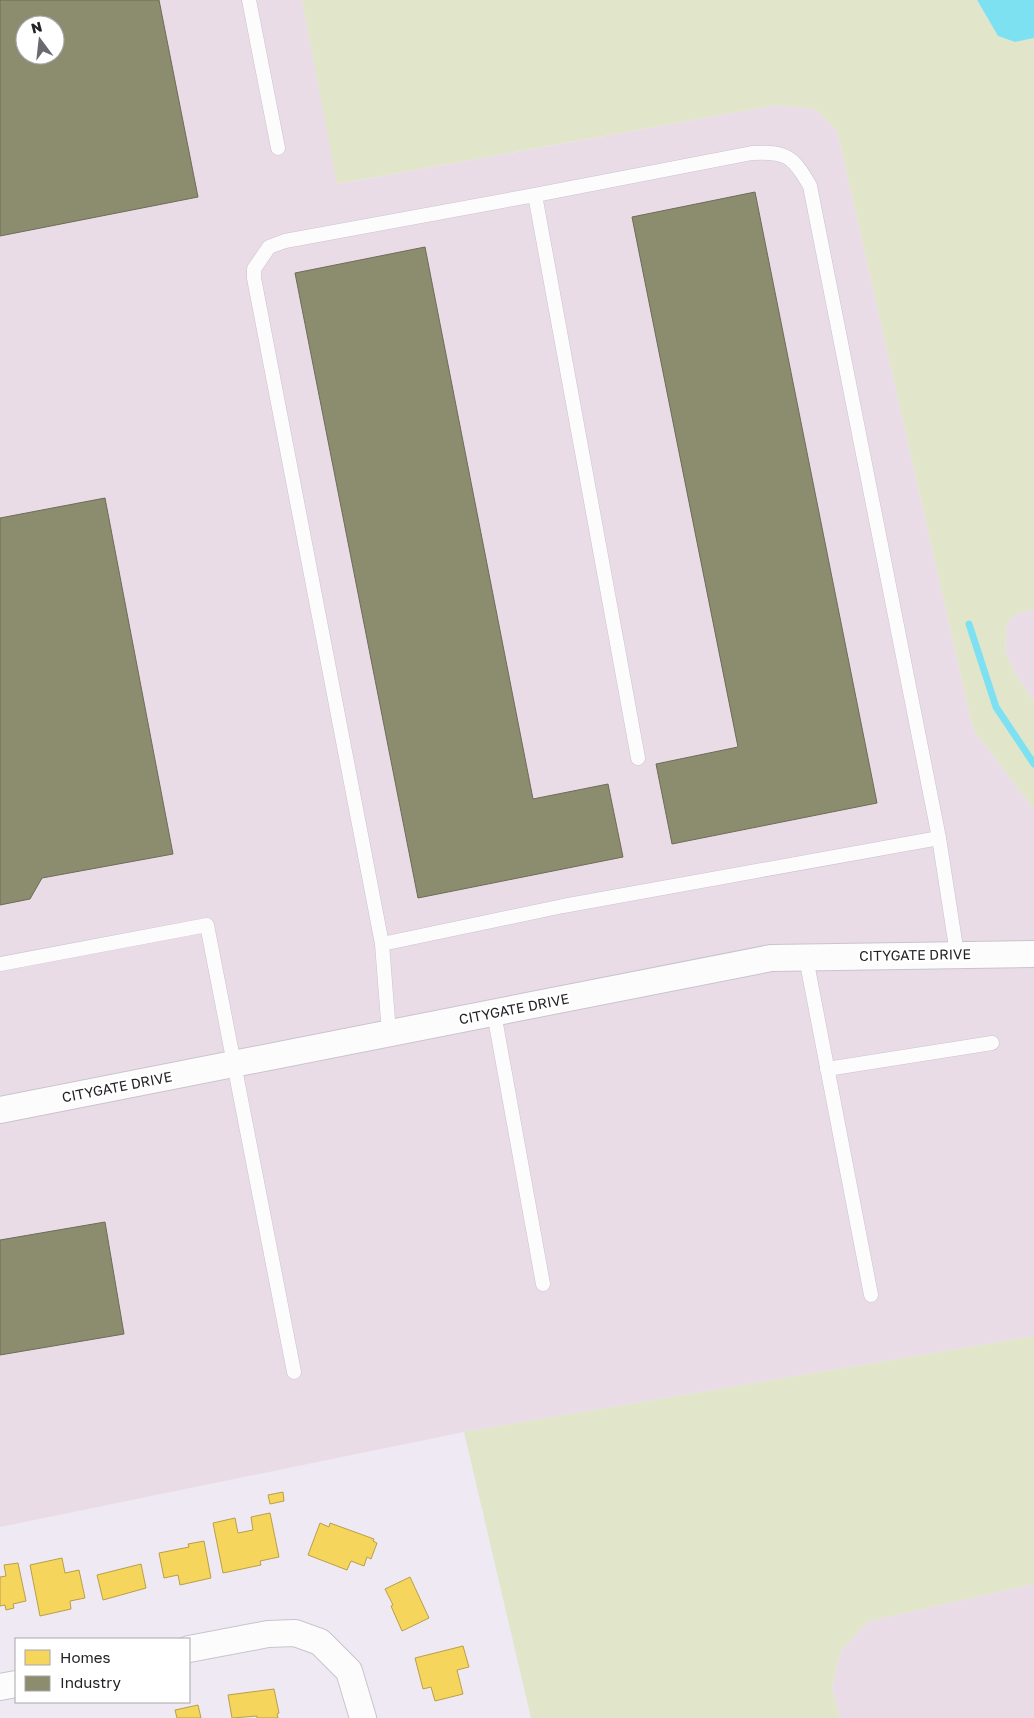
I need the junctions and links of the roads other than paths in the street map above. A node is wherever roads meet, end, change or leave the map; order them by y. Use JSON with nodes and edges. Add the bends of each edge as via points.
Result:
{"nodes":[{"id":1,"x":249,"y":0,"type":"edge"},
{"id":2,"x":278,"y":148,"type":"dead end"},
{"id":3,"x":535,"y":195,"type":"junction"},
{"id":4,"x":638,"y":758,"type":"dead end"},
{"id":5,"x":939,"y":838,"type":"junction"},
{"id":6,"x":382,"y":944,"type":"junction"},
{"id":7,"x":956,"y":954,"type":"junction"},
{"id":8,"x":1034,"y":954,"type":"edge"},
{"id":9,"x":806,"y":958,"type":"junction"},
{"id":10,"x":0,"y":964,"type":"edge"},
{"id":11,"x":494,"y":1013,"type":"junction"},
{"id":12,"x":389,"y":1033,"type":"junction"},
{"id":13,"x":992,"y":1043,"type":"dead end"},
{"id":14,"x":234,"y":1064,"type":"junction"},
{"id":15,"x":827,"y":1069,"type":"junction"},
{"id":16,"x":0,"y":1110,"type":"edge"},
{"id":17,"x":543,"y":1284,"type":"dead end"},
{"id":18,"x":871,"y":1295,"type":"dead end"},
{"id":19,"x":294,"y":1372,"type":"dead end"},
{"id":20,"x":190,"y":1649,"type":"edge"},
{"id":21,"x":15,"y":1684,"type":"edge"},
{"id":22,"x":0,"y":1687,"type":"edge"},
{"id":23,"x":363,"y":1718,"type":"edge"}],
"edges":[{"from":1,"to":2,"type":"lane"},
{"from":3,"to":4,"type":"lane"},
{"from":3,"to":5,"type":"lane","via":[[752,153],[774,152],[788,158],[801,170],[810,186]]},
{"from":3,"to":6,"type":"lane","via":[[285,241],[269,247],[254,269]]},
{"from":5,"to":6,"type":"lane","via":[[563,906]]},
{"from":5,"to":7,"type":"lane"},
{"from":6,"to":12,"type":"lane"},
{"from":7,"to":8,"type":"street","name":"CITYGATE DRIVE"},
{"from":7,"to":9,"type":"street","name":"CITYGATE DRIVE"},
{"from":9,"to":11,"type":"street","name":"CITYGATE DRIVE","via":[[771,958]]},
{"from":9,"to":15,"type":"lane"},
{"from":10,"to":14,"type":"lane","via":[[207,925]]},
{"from":11,"to":12,"type":"street","name":"CITYGATE DRIVE"},
{"from":11,"to":17,"type":"lane"},
{"from":12,"to":14,"type":"street","name":"CITYGATE DRIVE"},
{"from":13,"to":15,"type":"lane"},
{"from":14,"to":16,"type":"street","name":"CITYGATE DRIVE"},
{"from":14,"to":19,"type":"lane"},
{"from":15,"to":18,"type":"lane"},
{"from":20,"to":23,"type":"street","via":[[268,1634],[295,1633],[320,1642],[349,1672]]},
{"from":21,"to":22,"type":"street"}]}
